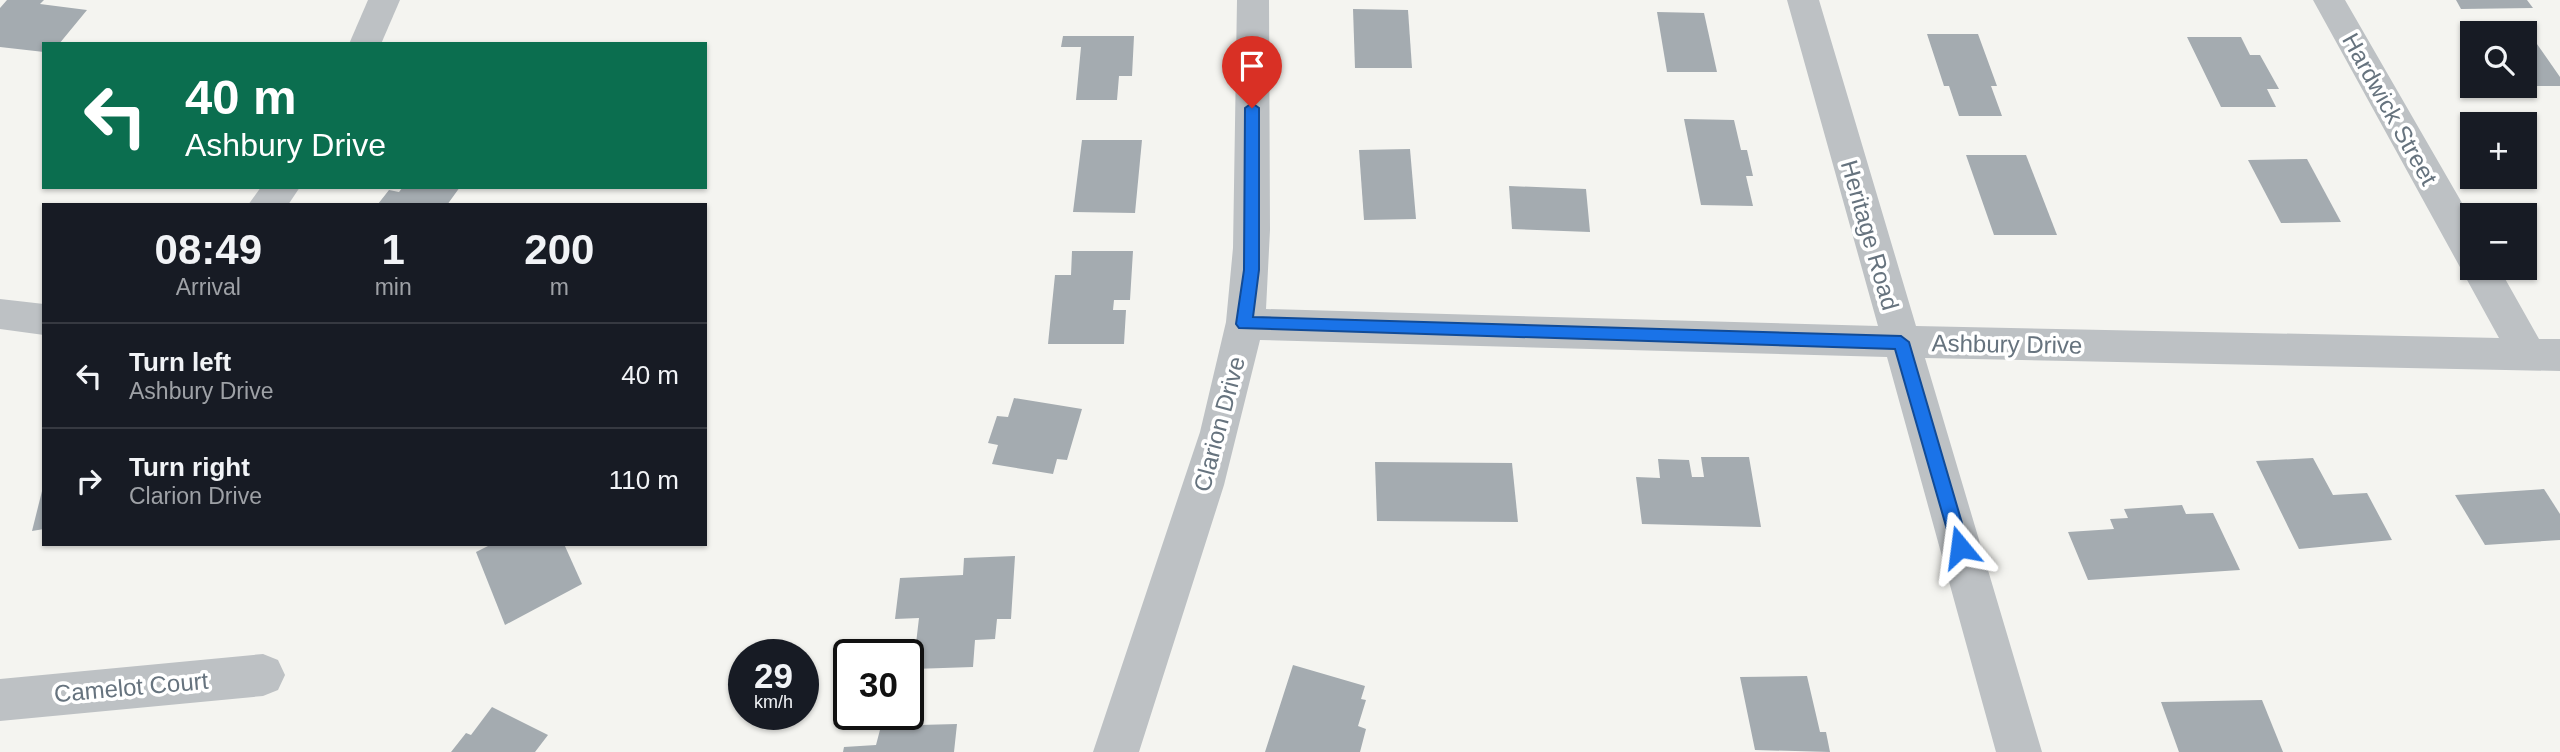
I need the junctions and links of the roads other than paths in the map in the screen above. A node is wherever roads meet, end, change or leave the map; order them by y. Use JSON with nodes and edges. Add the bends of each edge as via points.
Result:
{"nodes":[{"id":1,"x":384,"y":0,"type":"edge"},
{"id":2,"x":1252,"y":0,"type":"edge"},
{"id":3,"x":1803,"y":0,"type":"edge"},
{"id":4,"x":2329,"y":0,"type":"edge"},
{"id":5,"x":366,"y":42,"type":"edge"},
{"id":6,"x":281,"y":189,"type":"edge"},
{"id":7,"x":268,"y":203,"type":"edge"},
{"id":8,"x":2460,"y":232,"type":"edge"},
{"id":9,"x":2489,"y":280,"type":"edge"},
{"id":10,"x":0,"y":314,"type":"edge"},
{"id":11,"x":42,"y":320,"type":"edge"},
{"id":12,"x":1244,"y":324,"type":"junction"},
{"id":13,"x":1901,"y":342,"type":"junction"},
{"id":14,"x":2544,"y":354,"type":"edge"},
{"id":15,"x":262,"y":675,"type":"dead end"},
{"id":16,"x":0,"y":700,"type":"edge"},
{"id":17,"x":1116,"y":752,"type":"edge"},
{"id":18,"x":2020,"y":752,"type":"edge"}],
"edges":[{"from":1,"to":5,"type":"street"},
{"from":2,"to":12,"type":"street","name":"Clarion Drive","via":[[1251,270]]},
{"from":3,"to":13,"type":"street","name":"Heritage Road"},
{"from":4,"to":8,"type":"street","name":"Hardwick Street"},
{"from":6,"to":7,"type":"street"},
{"from":9,"to":14,"type":"street"},
{"from":10,"to":11,"type":"street"},
{"from":12,"to":13,"type":"street","name":"Ashbury Drive"},
{"from":12,"to":17,"type":"street","name":"Clarion Drive","via":[[1224,418],[1197,510],[1135,679]]},
{"from":13,"to":14,"type":"street","name":"Ashbury Drive"},
{"from":13,"to":18,"type":"street","name":"Heritage Road"},
{"from":15,"to":16,"type":"street","name":"Camelot Court"}]}
